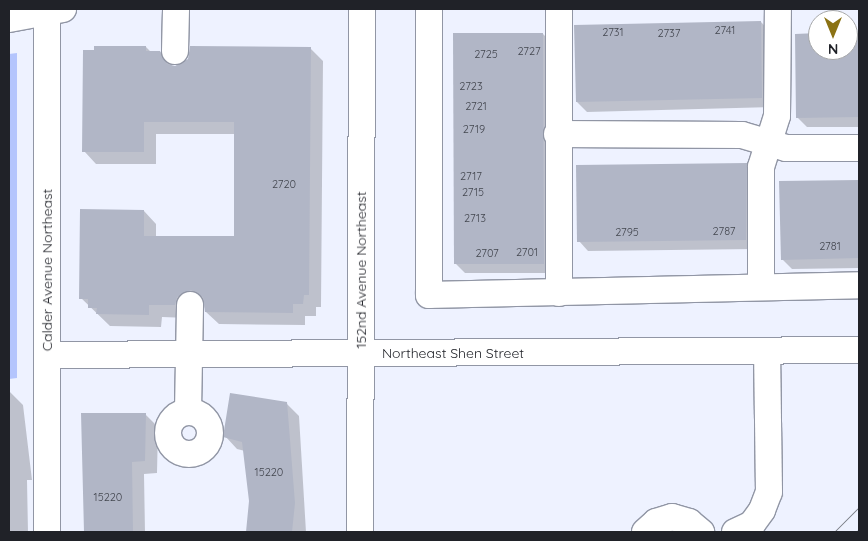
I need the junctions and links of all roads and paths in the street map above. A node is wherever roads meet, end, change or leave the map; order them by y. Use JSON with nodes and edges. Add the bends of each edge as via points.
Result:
{"nodes":[{"id":1,"x":176,"y":9,"type":"edge"},
{"id":2,"x":362,"y":9,"type":"edge"},
{"id":3,"x":429,"y":9,"type":"edge"},
{"id":4,"x":559,"y":9,"type":"edge"},
{"id":5,"x":778,"y":9,"type":"edge"},
{"id":6,"x":53,"y":10,"type":"edge"},
{"id":7,"x":9,"y":19,"type":"edge"},
{"id":8,"x":175,"y":51,"type":"dead end"},
{"id":9,"x":557,"y":134,"type":"junction"},
{"id":10,"x":767,"y":144,"type":"junction"},
{"id":11,"x":859,"y":148,"type":"edge"},
{"id":12,"x":859,"y":285,"type":"edge"},
{"id":13,"x":761,"y":286,"type":"junction"},
{"id":14,"x":559,"y":293,"type":"junction"},
{"id":15,"x":190,"y":305,"type":"dead end"},
{"id":16,"x":859,"y":350,"type":"edge"},
{"id":17,"x":361,"y":352,"type":"junction"},
{"id":18,"x":768,"y":352,"type":"junction"},
{"id":19,"x":189,"y":354,"type":"junction"},
{"id":20,"x":47,"y":355,"type":"junction"},
{"id":21,"x":188,"y":412,"type":"dead end"},
{"id":22,"x":47,"y":532,"type":"edge"},
{"id":23,"x":360,"y":532,"type":"edge"},
{"id":24,"x":645,"y":532,"type":"edge"},
{"id":25,"x":701,"y":532,"type":"edge"},
{"id":26,"x":735,"y":532,"type":"edge"}],
"edges":[{"from":1,"to":8,"type":"street"},
{"from":2,"to":17,"type":"street","name":"152nd Avenue Northeast"},
{"from":3,"to":14,"type":"street","via":[[429,295]]},
{"from":4,"to":9,"type":"street"},
{"from":5,"to":10,"type":"street","via":[[778,116]]},
{"from":6,"to":7,"type":"street"},
{"from":6,"to":20,"type":"street","name":"Calder Avenue Northeast"},
{"from":9,"to":10,"type":"street","via":[[742,135]]},
{"from":9,"to":14,"type":"street"},
{"from":10,"to":11,"type":"street","via":[[786,148]]},
{"from":10,"to":13,"type":"street","via":[[761,167]]},
{"from":12,"to":13,"type":"street"},
{"from":13,"to":14,"type":"street"},
{"from":15,"to":19,"type":"street"},
{"from":16,"to":18,"type":"street","name":"Northeast Shen Street"},
{"from":17,"to":18,"type":"street","name":"Northeast Shen Street"},
{"from":17,"to":19,"type":"street","name":"Northeast Shen Street"},
{"from":17,"to":23,"type":"street","name":"152nd Avenue Northeast"},
{"from":18,"to":26,"type":"street","via":[[769,492],[752,524]]},
{"from":19,"to":20,"type":"street","name":"Northeast Shen Street"},
{"from":19,"to":21,"type":"street"},
{"from":20,"to":22,"type":"street","name":"Calder Avenue Northeast"},
{"from":24,"to":25,"type":"street","via":[[656,522],[672,517],[689,522]]}]}
